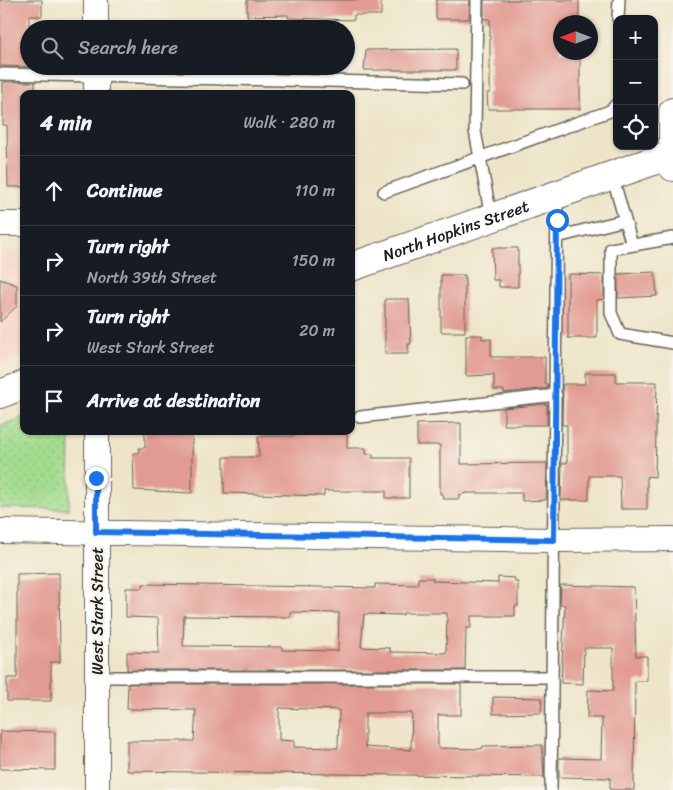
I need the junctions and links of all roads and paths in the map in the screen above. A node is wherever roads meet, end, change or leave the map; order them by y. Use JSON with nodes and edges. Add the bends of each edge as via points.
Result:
{"nodes":[{"id":1,"x":96,"y":0,"type":"edge"},
{"id":2,"x":477,"y":0,"type":"edge"},
{"id":3,"x":619,"y":0,"type":"edge"},
{"id":4,"x":618,"y":15,"type":"edge"},
{"id":5,"x":96,"y":20,"type":"edge"},
{"id":6,"x":0,"y":74,"type":"edge"},
{"id":7,"x":20,"y":75,"type":"edge"},
{"id":8,"x":24,"y":75,"type":"edge"},
{"id":9,"x":96,"y":78,"type":"edge"},
{"id":10,"x":462,"y":84,"type":"dead end"},
{"id":11,"x":616,"y":105,"type":"edge"},
{"id":12,"x":673,"y":112,"type":"edge"},
{"id":13,"x":673,"y":154,"type":"edge"},
{"id":14,"x":479,"y":158,"type":"junction"},
{"id":15,"x":673,"y":167,"type":"edge"},
{"id":16,"x":612,"y":175,"type":"junction"},
{"id":17,"x":384,"y":192,"type":"dead end"},
{"id":18,"x":557,"y":194,"type":"junction"},
{"id":19,"x":491,"y":217,"type":"junction"},
{"id":20,"x":625,"y":220,"type":"junction"},
{"id":21,"x":0,"y":224,"type":"edge"},
{"id":22,"x":20,"y":224,"type":"edge"},
{"id":23,"x":557,"y":237,"type":"junction"},
{"id":24,"x":673,"y":238,"type":"edge"},
{"id":25,"x":632,"y":245,"type":"junction"},
{"id":26,"x":355,"y":266,"type":"edge"},
{"id":27,"x":673,"y":343,"type":"edge"},
{"id":28,"x":20,"y":386,"type":"edge"},
{"id":29,"x":0,"y":394,"type":"edge"},
{"id":30,"x":556,"y":395,"type":"junction"},
{"id":31,"x":360,"y":416,"type":"dead end"},
{"id":32,"x":97,"y":435,"type":"edge"},
{"id":33,"x":0,"y":531,"type":"edge"},
{"id":34,"x":96,"y":532,"type":"junction"},
{"id":35,"x":673,"y":539,"type":"edge"},
{"id":36,"x":554,"y":540,"type":"junction"},
{"id":37,"x":97,"y":677,"type":"junction"},
{"id":38,"x":552,"y":677,"type":"junction"},
{"id":39,"x":97,"y":790,"type":"edge"},
{"id":40,"x":551,"y":790,"type":"edge"}],
"edges":[{"from":1,"to":5,"type":"street"},
{"from":2,"to":14,"type":"lane","via":[[475,131]]},
{"from":3,"to":4,"type":"lane"},
{"from":6,"to":7,"type":"lane"},
{"from":8,"to":9,"type":"lane"},
{"from":9,"to":10,"type":"lane"},
{"from":11,"to":14,"type":"lane","via":[[610,112]]},
{"from":12,"to":13,"type":"main road"},
{"from":13,"to":15,"type":"main road"},
{"from":13,"to":16,"type":"main road","name":"North Hopkins Street"},
{"from":14,"to":17,"type":"lane"},
{"from":14,"to":19,"type":"lane"},
{"from":16,"to":18,"type":"main road","name":"North Hopkins Street"},
{"from":16,"to":20,"type":"lane"},
{"from":18,"to":19,"type":"main road","name":"North Hopkins Street"},
{"from":18,"to":23,"type":"lane"},
{"from":19,"to":26,"type":"main road","name":"North Hopkins Street"},
{"from":20,"to":23,"type":"lane"},
{"from":20,"to":25,"type":"lane"},
{"from":21,"to":22,"type":"street"},
{"from":23,"to":30,"type":"lane"},
{"from":24,"to":25,"type":"lane"},
{"from":25,"to":27,"type":"lane","via":[[611,249],[612,313],[620,334]]},
{"from":28,"to":29,"type":"main road"},
{"from":30,"to":31,"type":"lane"},
{"from":30,"to":36,"type":"lane"},
{"from":32,"to":34,"type":"street","name":"West Stark Street"},
{"from":33,"to":34,"type":"street"},
{"from":34,"to":36,"type":"street"},
{"from":34,"to":37,"type":"street","name":"West Stark Street"},
{"from":35,"to":36,"type":"street"},
{"from":36,"to":38,"type":"lane"},
{"from":37,"to":38,"type":"lane"},
{"from":37,"to":39,"type":"street","name":"West Stark Street"},
{"from":38,"to":40,"type":"lane"}]}
